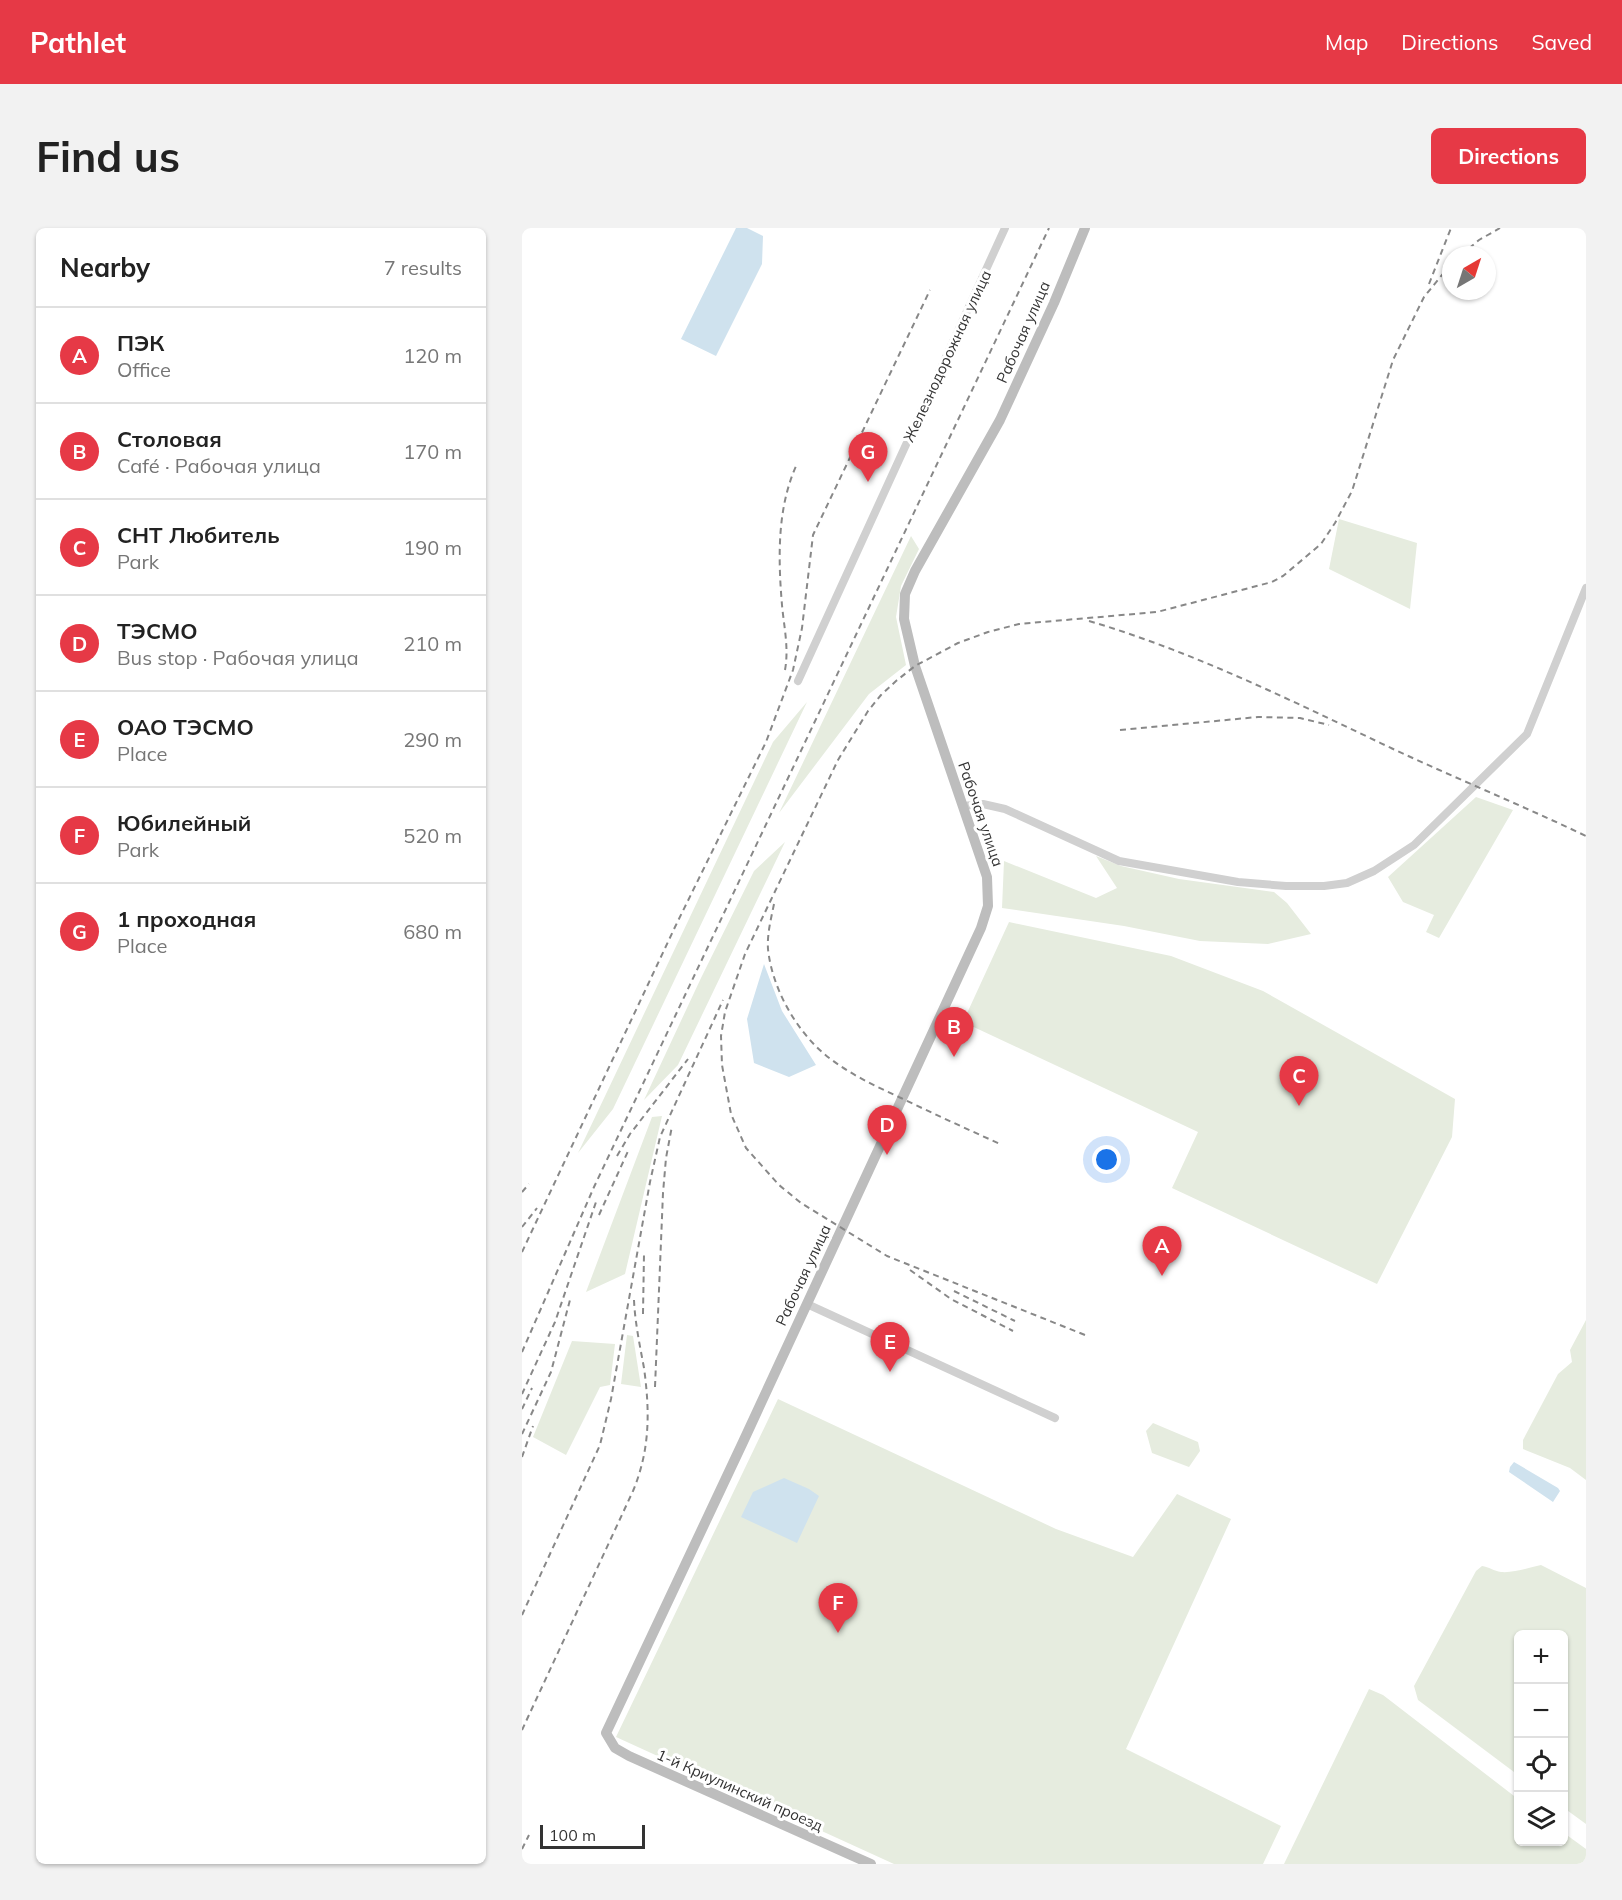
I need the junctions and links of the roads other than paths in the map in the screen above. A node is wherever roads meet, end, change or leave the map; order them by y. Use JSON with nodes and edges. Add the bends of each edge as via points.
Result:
{"nodes":[{"id":1,"x":1005,"y":228,"type":"edge"},
{"id":2,"x":1085,"y":228,"type":"edge"},
{"id":3,"x":1586,"y":588,"type":"edge"},
{"id":4,"x":798,"y":681,"type":"dead end"},
{"id":5,"x":963,"y":806,"type":"junction"},
{"id":6,"x":807,"y":1304,"type":"junction"},
{"id":7,"x":1055,"y":1418,"type":"dead end"},
{"id":8,"x":606,"y":1733,"type":"joint"},
{"id":9,"x":871,"y":1864,"type":"edge"}],
"edges":[{"from":1,"to":4,"type":"street","name":"Железнодорожная улица"},
{"from":2,"to":5,"type":"street","name":"Рабочая улица","via":[[1000,420],[915,571],[906,594],[904,619],[915,666]]},
{"from":3,"to":5,"type":"street","via":[[1527,734],[1414,845],[1347,883],[1286,886],[1238,882],[1128,863],[1005,809],[983,804]]},
{"from":5,"to":6,"type":"street","name":"Рабочая улица","via":[[987,877],[988,906]]},
{"from":6,"to":7,"type":"street"},
{"from":6,"to":8,"type":"street","name":"Рабочая улица"},
{"from":8,"to":9,"type":"street","name":"1-й Криулинский проезд","via":[[615,1748],[628,1756]]}]}
